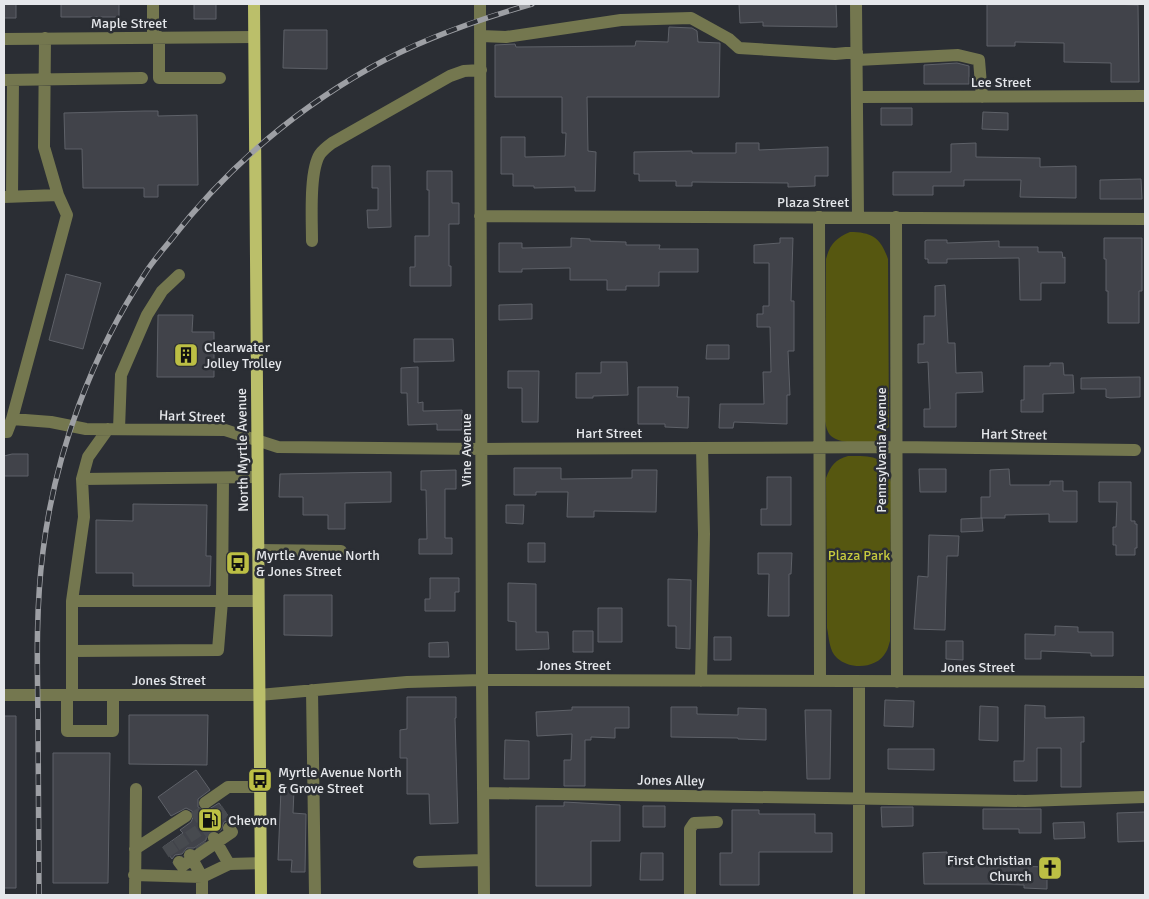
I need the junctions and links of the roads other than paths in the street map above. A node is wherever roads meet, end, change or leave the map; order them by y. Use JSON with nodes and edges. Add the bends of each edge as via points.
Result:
{"nodes":[{"id":1,"x":153,"y":4,"type":"edge"},
{"id":2,"x":254,"y":4,"type":"edge"},
{"id":3,"x":480,"y":4,"type":"edge"},
{"id":4,"x":856,"y":4,"type":"edge"},
{"id":5,"x":481,"y":36,"type":"junction"},
{"id":6,"x":156,"y":37,"type":"junction"},
{"id":7,"x":254,"y":37,"type":"junction"},
{"id":8,"x":4,"y":38,"type":"edge"},
{"id":9,"x":45,"y":38,"type":"junction"},
{"id":10,"x":857,"y":56,"type":"junction"},
{"id":11,"x":481,"y":70,"type":"junction"},
{"id":12,"x":142,"y":78,"type":"dead end"},
{"id":13,"x":220,"y":78,"type":"dead end"},
{"id":14,"x":8,"y":80,"type":"edge"},
{"id":15,"x":44,"y":80,"type":"junction"},
{"id":16,"x":1145,"y":96,"type":"edge"},
{"id":17,"x":857,"y":97,"type":"junction"},
{"id":18,"x":982,"y":97,"type":"junction"},
{"id":19,"x":58,"y":195,"type":"junction"},
{"id":20,"x":8,"y":196,"type":"edge"},
{"id":21,"x":480,"y":216,"type":"junction"},
{"id":22,"x":819,"y":217,"type":"junction"},
{"id":23,"x":858,"y":217,"type":"junction"},
{"id":24,"x":896,"y":217,"type":"junction"},
{"id":25,"x":1145,"y":219,"type":"edge"},
{"id":26,"x":312,"y":241,"type":"dead end"},
{"id":27,"x":178,"y":276,"type":"dead end"},
{"id":28,"x":12,"y":419,"type":"junction"},
{"id":29,"x":114,"y":430,"type":"junction"},
{"id":30,"x":4,"y":432,"type":"edge"},
{"id":31,"x":257,"y":440,"type":"junction"},
{"id":32,"x":896,"y":447,"type":"junction"},
{"id":33,"x":702,"y":448,"type":"junction"},
{"id":34,"x":819,"y":448,"type":"junction"},
{"id":35,"x":481,"y":449,"type":"junction"},
{"id":36,"x":1135,"y":450,"type":"dead end"},
{"id":37,"x":257,"y":477,"type":"junction"},
{"id":38,"x":223,"y":478,"type":"junction"},
{"id":39,"x":82,"y":479,"type":"junction"},
{"id":40,"x":258,"y":550,"type":"junction"},
{"id":41,"x":341,"y":551,"type":"dead end"},
{"id":42,"x":72,"y":601,"type":"junction"},
{"id":43,"x":222,"y":601,"type":"junction"},
{"id":44,"x":258,"y":601,"type":"junction"},
{"id":45,"x":72,"y":651,"type":"junction"},
{"id":46,"x":482,"y":680,"type":"junction"},
{"id":47,"x":701,"y":681,"type":"junction"},
{"id":48,"x":820,"y":681,"type":"junction"},
{"id":49,"x":860,"y":682,"type":"junction"},
{"id":50,"x":897,"y":682,"type":"junction"},
{"id":51,"x":1144,"y":682,"type":"dead end"},
{"id":52,"x":312,"y":690,"type":"junction"},
{"id":53,"x":4,"y":695,"type":"edge"},
{"id":54,"x":70,"y":695,"type":"junction"},
{"id":55,"x":113,"y":695,"type":"junction"},
{"id":56,"x":259,"y":695,"type":"junction"},
{"id":57,"x":260,"y":787,"type":"junction"},
{"id":58,"x":136,"y":789,"type":"dead end"},
{"id":59,"x":483,"y":793,"type":"junction"},
{"id":60,"x":1145,"y":797,"type":"edge"},
{"id":61,"x":859,"y":798,"type":"junction"},
{"id":62,"x":211,"y":804,"type":"dead end"},
{"id":63,"x":186,"y":821,"type":"dead end"},
{"id":64,"x":717,"y":822,"type":"dead end"},
{"id":65,"x":229,"y":828,"type":"dead end"},
{"id":66,"x":216,"y":840,"type":"junction"},
{"id":67,"x":135,"y":849,"type":"junction"},
{"id":68,"x":192,"y":856,"type":"junction"},
{"id":69,"x":483,"y":860,"type":"junction"},
{"id":70,"x":179,"y":862,"type":"dead end"},
{"id":71,"x":419,"y":862,"type":"dead end"},
{"id":72,"x":260,"y":863,"type":"junction"},
{"id":73,"x":229,"y":864,"type":"junction"},
{"id":74,"x":134,"y":875,"type":"junction"},
{"id":75,"x":202,"y":877,"type":"junction"},
{"id":76,"x":135,"y":895,"type":"edge"},
{"id":77,"x":202,"y":895,"type":"edge"},
{"id":78,"x":261,"y":895,"type":"edge"},
{"id":79,"x":315,"y":895,"type":"edge"},
{"id":80,"x":484,"y":895,"type":"edge"},
{"id":81,"x":690,"y":895,"type":"edge"},
{"id":82,"x":859,"y":895,"type":"edge"}],
"edges":[{"from":1,"to":6,"type":"street"},
{"from":2,"to":7,"type":"main road","name":"North Myrtle Avenue"},
{"from":3,"to":5,"type":"street","name":"Vine Avenue"},
{"from":4,"to":10,"type":"street"},
{"from":5,"to":10,"type":"street","via":[[506,37],[621,20],[690,18],[740,48]]},
{"from":5,"to":11,"type":"street","name":"Vine Avenue"},
{"from":6,"to":7,"type":"street","name":"Maple Street"},
{"from":6,"to":9,"type":"street","name":"Maple Street"},
{"from":6,"to":13,"type":"street","via":[[159,78]]},
{"from":7,"to":31,"type":"main road","name":"North Myrtle Avenue"},
{"from":8,"to":9,"type":"street","name":"Maple Street"},
{"from":9,"to":15,"type":"street"},
{"from":10,"to":17,"type":"street"},
{"from":10,"to":18,"type":"street","via":[[958,55],[979,60]]},
{"from":11,"to":21,"type":"street","name":"Vine Avenue"},
{"from":11,"to":26,"type":"street","via":[[450,76],[332,143],[321,154],[315,166]]},
{"from":12,"to":15,"type":"street"},
{"from":14,"to":15,"type":"street"},
{"from":14,"to":20,"type":"street"},
{"from":15,"to":19,"type":"street","via":[[44,147]]},
{"from":16,"to":18,"type":"street","name":"Lee Street"},
{"from":17,"to":18,"type":"street","name":"Lee Street"},
{"from":17,"to":23,"type":"street"},
{"from":19,"to":20,"type":"street"},
{"from":19,"to":28,"type":"street","via":[[67,215]]},
{"from":21,"to":22,"type":"street","name":"Plaza Street"},
{"from":21,"to":35,"type":"street","name":"Vine Avenue"},
{"from":22,"to":23,"type":"street","name":"Plaza Street"},
{"from":22,"to":34,"type":"street"},
{"from":23,"to":24,"type":"street","name":"Plaza Street"},
{"from":24,"to":25,"type":"street","name":"Plaza Street"},
{"from":24,"to":32,"type":"street","name":"Pennsylvania Avenue"},
{"from":27,"to":29,"type":"street","via":[[162,291],[147,315],[121,375]]},
{"from":28,"to":29,"type":"street","name":"Hart Street"},
{"from":28,"to":30,"type":"street","via":[[7,432]]},
{"from":29,"to":31,"type":"street","name":"Hart Street","via":[[225,430]]},
{"from":29,"to":39,"type":"street","via":[[88,457]]},
{"from":31,"to":35,"type":"street","name":"Hart Street","via":[[278,447]]},
{"from":31,"to":37,"type":"main road","name":"North Myrtle Avenue"},
{"from":32,"to":34,"type":"street","name":"Hart Street"},
{"from":32,"to":36,"type":"street","name":"Hart Street"},
{"from":32,"to":50,"type":"street","name":"Pennsylvania Avenue"},
{"from":33,"to":34,"type":"street","name":"Hart Street"},
{"from":33,"to":35,"type":"street","name":"Hart Street"},
{"from":33,"to":47,"type":"street"},
{"from":34,"to":48,"type":"street"},
{"from":35,"to":46,"type":"street","name":"Vine Avenue"},
{"from":37,"to":38,"type":"street"},
{"from":37,"to":40,"type":"main road","name":"North Myrtle Avenue"},
{"from":38,"to":39,"type":"street"},
{"from":38,"to":43,"type":"street"},
{"from":39,"to":42,"type":"street","via":[[84,517]]},
{"from":40,"to":41,"type":"street"},
{"from":40,"to":44,"type":"main road","name":"North Myrtle Avenue"},
{"from":42,"to":43,"type":"street"},
{"from":42,"to":45,"type":"street"},
{"from":43,"to":44,"type":"street"},
{"from":43,"to":45,"type":"street","via":[[218,650]]},
{"from":44,"to":56,"type":"main road","name":"North Myrtle Avenue"},
{"from":45,"to":54,"type":"street"},
{"from":46,"to":47,"type":"street","name":"Jones Street"},
{"from":46,"to":52,"type":"street","name":"Jones Street"},
{"from":46,"to":59,"type":"street","name":"Vine Avenue"},
{"from":47,"to":48,"type":"street","name":"Jones Street"},
{"from":48,"to":49,"type":"street","name":"Jones Street"},
{"from":49,"to":50,"type":"street","name":"Jones Street"},
{"from":49,"to":61,"type":"street"},
{"from":50,"to":51,"type":"street","name":"Jones Street"},
{"from":52,"to":56,"type":"street","name":"Jones Street"},
{"from":52,"to":79,"type":"street"},
{"from":53,"to":54,"type":"street","name":"Jones Street"},
{"from":54,"to":55,"type":"street","name":"Jones Street"},
{"from":54,"to":55,"type":"street","via":[[67,731],[113,731]]},
{"from":55,"to":56,"type":"street","name":"Jones Street"},
{"from":56,"to":57,"type":"main road","name":"North Myrtle Avenue"},
{"from":57,"to":62,"type":"street","via":[[228,787]]},
{"from":57,"to":72,"type":"main road","name":"North Myrtle Avenue"},
{"from":58,"to":67,"type":"street"},
{"from":59,"to":61,"type":"street","name":"Jones Alley"},
{"from":59,"to":69,"type":"street","name":"Vine Avenue"},
{"from":60,"to":61,"type":"street","name":"Jones Alley","via":[[1025,801]]},
{"from":61,"to":82,"type":"street"},
{"from":63,"to":67,"type":"street","via":[[169,835]]},
{"from":64,"to":81,"type":"street","via":[[694,823],[690,829]]},
{"from":65,"to":66,"type":"street","via":[[232,832]]},
{"from":66,"to":68,"type":"street"},
{"from":66,"to":73,"type":"street"},
{"from":67,"to":74,"type":"street"},
{"from":68,"to":70,"type":"street","via":[[182,866]]},
{"from":68,"to":75,"type":"street"},
{"from":69,"to":71,"type":"street"},
{"from":69,"to":80,"type":"street","name":"Vine Avenue"},
{"from":72,"to":73,"type":"street"},
{"from":72,"to":78,"type":"main road","name":"North Myrtle Avenue"},
{"from":73,"to":75,"type":"street"},
{"from":74,"to":75,"type":"street"},
{"from":74,"to":76,"type":"street"},
{"from":75,"to":77,"type":"street"}]}
